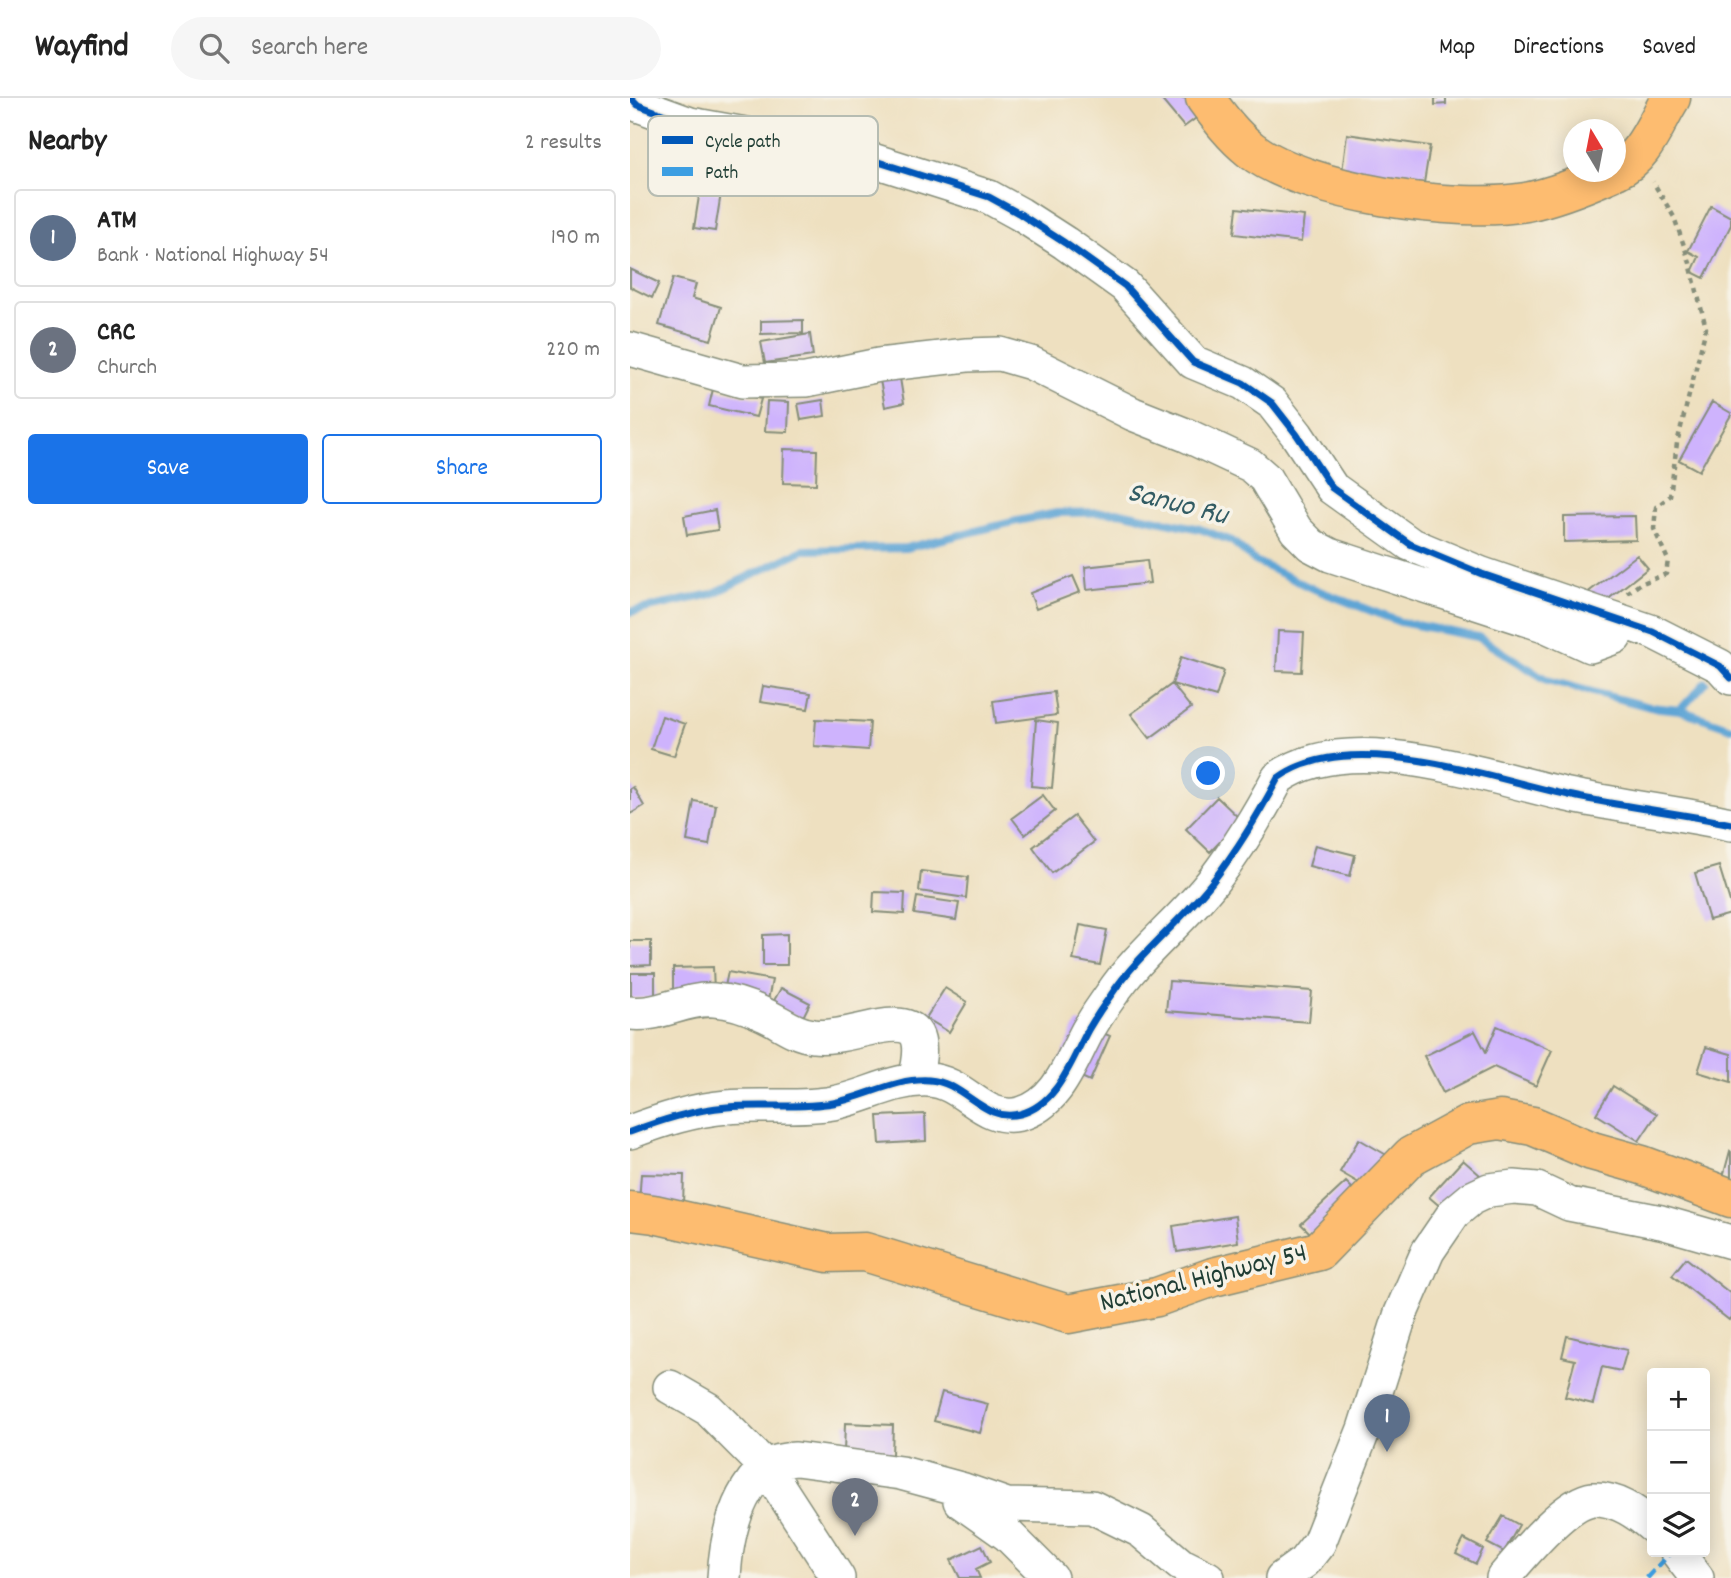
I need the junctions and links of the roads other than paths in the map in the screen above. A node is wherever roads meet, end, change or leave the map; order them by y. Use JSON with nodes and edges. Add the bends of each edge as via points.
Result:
{"nodes":[{"id":1,"x":631,"y":98,"type":"edge"},
{"id":2,"x":1205,"y":98,"type":"edge"},
{"id":3,"x":1671,"y":98,"type":"edge"},
{"id":4,"x":668,"y":116,"type":"edge"},
{"id":5,"x":1626,"y":161,"type":"edge"},
{"id":6,"x":878,"y":162,"type":"edge"},
{"id":7,"x":1584,"y":182,"type":"edge"},
{"id":8,"x":630,"y":349,"type":"edge"},
{"id":9,"x":1612,"y":619,"type":"junction"},
{"id":10,"x":1731,"y":678,"type":"edge"},
{"id":11,"x":1731,"y":824,"type":"edge"},
{"id":12,"x":630,"y":1013,"type":"edge"},
{"id":13,"x":915,"y":1079,"type":"junction"},
{"id":14,"x":630,"y":1132,"type":"edge"},
{"id":15,"x":1731,"y":1198,"type":"edge"},
{"id":16,"x":630,"y":1211,"type":"edge"},
{"id":17,"x":1731,"y":1242,"type":"edge"},
{"id":18,"x":670,"y":1387,"type":"dead end"},
{"id":19,"x":766,"y":1467,"type":"junction"},
{"id":20,"x":932,"y":1482,"type":"junction"},
{"id":21,"x":1647,"y":1522,"type":"edge"},
{"id":22,"x":1680,"y":1557,"type":"edge"},
{"id":23,"x":724,"y":1578,"type":"edge"},
{"id":24,"x":838,"y":1578,"type":"edge"},
{"id":25,"x":1051,"y":1578,"type":"edge"},
{"id":26,"x":1208,"y":1578,"type":"edge"},
{"id":27,"x":1282,"y":1578,"type":"edge"},
{"id":28,"x":1503,"y":1578,"type":"edge"},
{"id":29,"x":1697,"y":1578,"type":"edge"}],
"edges":[{"from":1,"to":4,"type":"street"},
{"from":2,"to":7,"type":"main road","via":[[1225,126],[1252,150],[1286,169],[1374,195],[1421,202],[1525,202]]},
{"from":3,"to":5,"type":"main road","via":[[1644,146]]},
{"from":6,"to":9,"type":"street","via":[[989,197],[1109,273],[1193,362],[1243,383],[1272,403],[1332,488],[1410,544],[1482,575]]},
{"from":8,"to":9,"type":"street","via":[[742,381],[806,380],[879,365],[1000,354],[1031,363],[1250,465],[1265,478],[1296,530],[1330,555],[1544,625],[1590,646],[1615,637]]},
{"from":9,"to":10,"type":"street","via":[[1696,652]]},
{"from":11,"to":13,"type":"street","via":[[1569,796],[1400,756],[1342,757],[1292,767],[1278,778],[1213,881],[1113,992],[1060,1084],[1041,1102],[1021,1114],[999,1116],[939,1080]]},
{"from":12,"to":13,"type":"street","via":[[712,1000],[767,1015],[811,1036],[837,1037],[900,1023],[913,1030],[920,1042]]},
{"from":13,"to":14,"type":"street","via":[[834,1103],[695,1111]]},
{"from":15,"to":16,"type":"main road","name":"National Highway 54","via":[[1591,1151],[1533,1126],[1500,1120],[1468,1125],[1411,1156],[1319,1251],[1213,1277],[1157,1297],[1068,1314],[865,1252],[828,1253]]},
{"from":17,"to":27,"type":"street","via":[[1569,1204],[1537,1189],[1489,1190],[1472,1198],[1454,1213],[1428,1251],[1401,1313],[1364,1429],[1319,1543]]},
{"from":18,"to":19,"type":"street","via":[[708,1409]]},
{"from":19,"to":20,"type":"street","via":[[796,1459],[901,1473]]},
{"from":19,"to":23,"type":"street","via":[[737,1511],[726,1548]]},
{"from":19,"to":24,"type":"street"},
{"from":20,"to":25,"type":"street","via":[[1008,1535]]},
{"from":20,"to":26,"type":"street","via":[[1007,1505],[1092,1507],[1141,1531],[1180,1564]]},
{"from":21,"to":28,"type":"street","via":[[1608,1500],[1590,1499],[1568,1510]]},
{"from":22,"to":29,"type":"street"}]}
